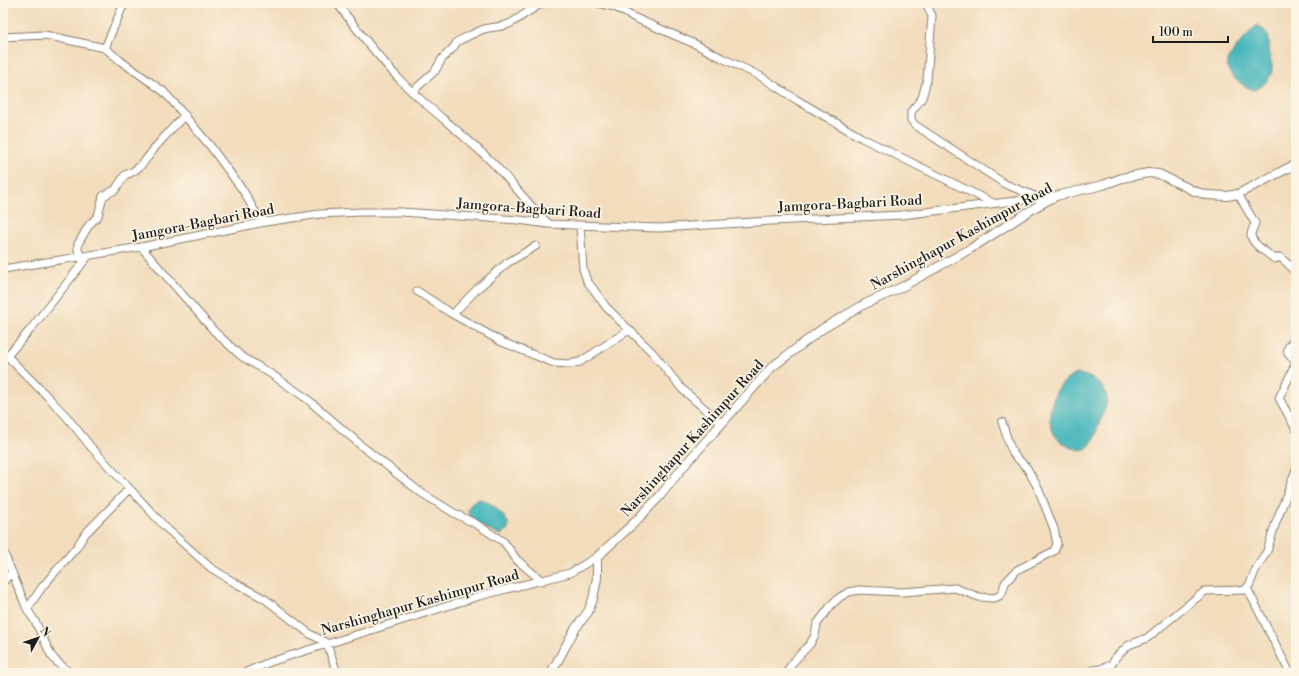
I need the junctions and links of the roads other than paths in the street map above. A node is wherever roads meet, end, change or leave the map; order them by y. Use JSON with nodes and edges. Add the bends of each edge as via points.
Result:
{"nodes":[{"id":1,"x":127,"y":3,"type":"edge"},
{"id":2,"x":337,"y":3,"type":"edge"},
{"id":3,"x":544,"y":3,"type":"edge"},
{"id":4,"x":598,"y":3,"type":"edge"},
{"id":5,"x":926,"y":3,"type":"edge"},
{"id":6,"x":3,"y":37,"type":"edge"},
{"id":7,"x":106,"y":48,"type":"junction"},
{"id":8,"x":412,"y":92,"type":"junction"},
{"id":9,"x":185,"y":115,"type":"junction"},
{"id":10,"x":1296,"y":164,"type":"edge"},
{"id":11,"x":1238,"y":194,"type":"junction"},
{"id":12,"x":1056,"y":196,"type":"junction"},
{"id":13,"x":1037,"y":197,"type":"junction"},
{"id":14,"x":993,"y":203,"type":"junction"},
{"id":15,"x":265,"y":222,"type":"junction"},
{"id":16,"x":548,"y":224,"type":"junction"},
{"id":17,"x":580,"y":225,"type":"junction"},
{"id":18,"x":536,"y":246,"type":"dead end"},
{"id":19,"x":140,"y":247,"type":"junction"},
{"id":20,"x":89,"y":255,"type":"junction"},
{"id":21,"x":81,"y":256,"type":"junction"},
{"id":22,"x":3,"y":269,"type":"edge"},
{"id":23,"x":1296,"y":274,"type":"edge"},
{"id":24,"x":417,"y":291,"type":"dead end"},
{"id":25,"x":453,"y":314,"type":"junction"},
{"id":26,"x":629,"y":330,"type":"junction"},
{"id":27,"x":1296,"y":338,"type":"edge"},
{"id":28,"x":5,"y":354,"type":"edge"},
{"id":29,"x":1296,"y":363,"type":"edge"},
{"id":30,"x":1002,"y":422,"type":"dead end"},
{"id":31,"x":721,"y":423,"type":"junction"},
{"id":32,"x":1296,"y":429,"type":"edge"},
{"id":33,"x":1296,"y":470,"type":"edge"},
{"id":34,"x":129,"y":490,"type":"junction"},
{"id":35,"x":3,"y":551,"type":"edge"},
{"id":36,"x":598,"y":556,"type":"junction"},
{"id":37,"x":12,"y":572,"type":"junction"},
{"id":38,"x":542,"y":580,"type":"junction"},
{"id":39,"x":3,"y":582,"type":"edge"},
{"id":40,"x":1247,"y":588,"type":"junction"},
{"id":41,"x":27,"y":609,"type":"junction"},
{"id":42,"x":327,"y":643,"type":"junction"},
{"id":43,"x":70,"y":673,"type":"edge"},
{"id":44,"x":244,"y":673,"type":"edge"},
{"id":45,"x":337,"y":673,"type":"edge"},
{"id":46,"x":551,"y":673,"type":"edge"},
{"id":47,"x":786,"y":673,"type":"edge"},
{"id":48,"x":1087,"y":673,"type":"edge"},
{"id":49,"x":1290,"y":673,"type":"edge"}],
"edges":[{"from":1,"to":7,"type":"street","via":[[119,14]]},
{"from":2,"to":8,"type":"street"},
{"from":3,"to":8,"type":"street","via":[[510,23],[483,30],[458,41],[435,71]]},
{"from":4,"to":14,"type":"street","via":[[615,8],[695,44],[760,76],[862,138]]},
{"from":5,"to":13,"type":"street","via":[[932,16],[927,80],[922,98],[911,112],[911,120],[1005,184]]},
{"from":6,"to":7,"type":"street","via":[[45,35]]},
{"from":7,"to":9,"type":"street","via":[[162,91]]},
{"from":8,"to":16,"type":"street","via":[[482,152]]},
{"from":9,"to":15,"type":"street"},
{"from":9,"to":21,"type":"street","via":[[144,163],[132,173],[125,175],[116,190],[103,196],[98,216],[89,225],[78,244]]},
{"from":10,"to":11,"type":"main road","name":"Narshinghapur Kashimpur Road"},
{"from":11,"to":12,"type":"main road","name":"Narshinghapur Kashimpur Road","via":[[1207,195],[1159,174],[1148,172]]},
{"from":11,"to":23,"type":"street","via":[[1255,223],[1252,238],[1273,258],[1280,257]]},
{"from":12,"to":13,"type":"street","name":"Jamgora-Bagbari Road"},
{"from":12,"to":31,"type":"main road","name":"Narshinghapur Kashimpur Road","via":[[900,288],[865,304],[822,329],[772,367]]},
{"from":13,"to":14,"type":"street","name":"Jamgora-Bagbari Road"},
{"from":14,"to":17,"type":"street","name":"Jamgora-Bagbari Road","via":[[902,215],[658,228]]},
{"from":15,"to":16,"type":"street","name":"Jamgora-Bagbari Road","via":[[320,214],[401,212]]},
{"from":15,"to":19,"type":"street","name":"Jamgora-Bagbari Road"},
{"from":16,"to":17,"type":"street","name":"Jamgora-Bagbari Road"},
{"from":17,"to":26,"type":"street","via":[[582,264],[587,281],[606,307]]},
{"from":18,"to":25,"type":"street","via":[[507,263]]},
{"from":19,"to":20,"type":"street","name":"Jamgora-Bagbari Road"},
{"from":19,"to":38,"type":"street","via":[[214,331],[241,356],[306,398],[420,492],[504,542],[517,560]]},
{"from":20,"to":21,"type":"street","name":"Jamgora-Bagbari Road"},
{"from":20,"to":28,"type":"street","via":[[30,330]]},
{"from":21,"to":22,"type":"street","name":"Jamgora-Bagbari Road"},
{"from":24,"to":25,"type":"street"},
{"from":25,"to":26,"type":"street","via":[[502,342],[564,364],[580,362]]},
{"from":26,"to":31,"type":"street","via":[[652,352],[682,389]]},
{"from":27,"to":29,"type":"street","via":[[1288,351]]},
{"from":28,"to":34,"type":"street","via":[[57,406]]},
{"from":29,"to":32,"type":"street","via":[[1278,398]]},
{"from":30,"to":47,"type":"street","via":[[1014,455],[1027,468],[1038,488],[1054,529],[1057,544],[1054,551],[1017,570],[1005,583],[1002,593],[994,598],[955,588],[849,592],[834,603],[817,624],[810,644]]},
{"from":31,"to":36,"type":"main road","name":"Narshinghapur Kashimpur Road","via":[[660,496]]},
{"from":33,"to":40,"type":"street","via":[[1267,551]]},
{"from":34,"to":41,"type":"street","via":[[85,534]]},
{"from":34,"to":42,"type":"street","via":[[166,528],[211,568],[265,599],[310,634]]},
{"from":35,"to":37,"type":"street"},
{"from":36,"to":38,"type":"street","name":"Narshinghapur Kashimpur Road","via":[[570,573]]},
{"from":36,"to":46,"type":"main road","via":[[594,599]]},
{"from":37,"to":39,"type":"street"},
{"from":37,"to":41,"type":"street"},
{"from":38,"to":42,"type":"street","name":"Narshinghapur Kashimpur Road","via":[[479,596]]},
{"from":40,"to":48,"type":"street","via":[[1205,591],[1147,638],[1129,645],[1112,664]]},
{"from":40,"to":49,"type":"street"},
{"from":41,"to":43,"type":"street","via":[[54,660]]},
{"from":42,"to":44,"type":"street","name":"Narshinghapur Kashimpur Road"},
{"from":42,"to":45,"type":"street"}]}
